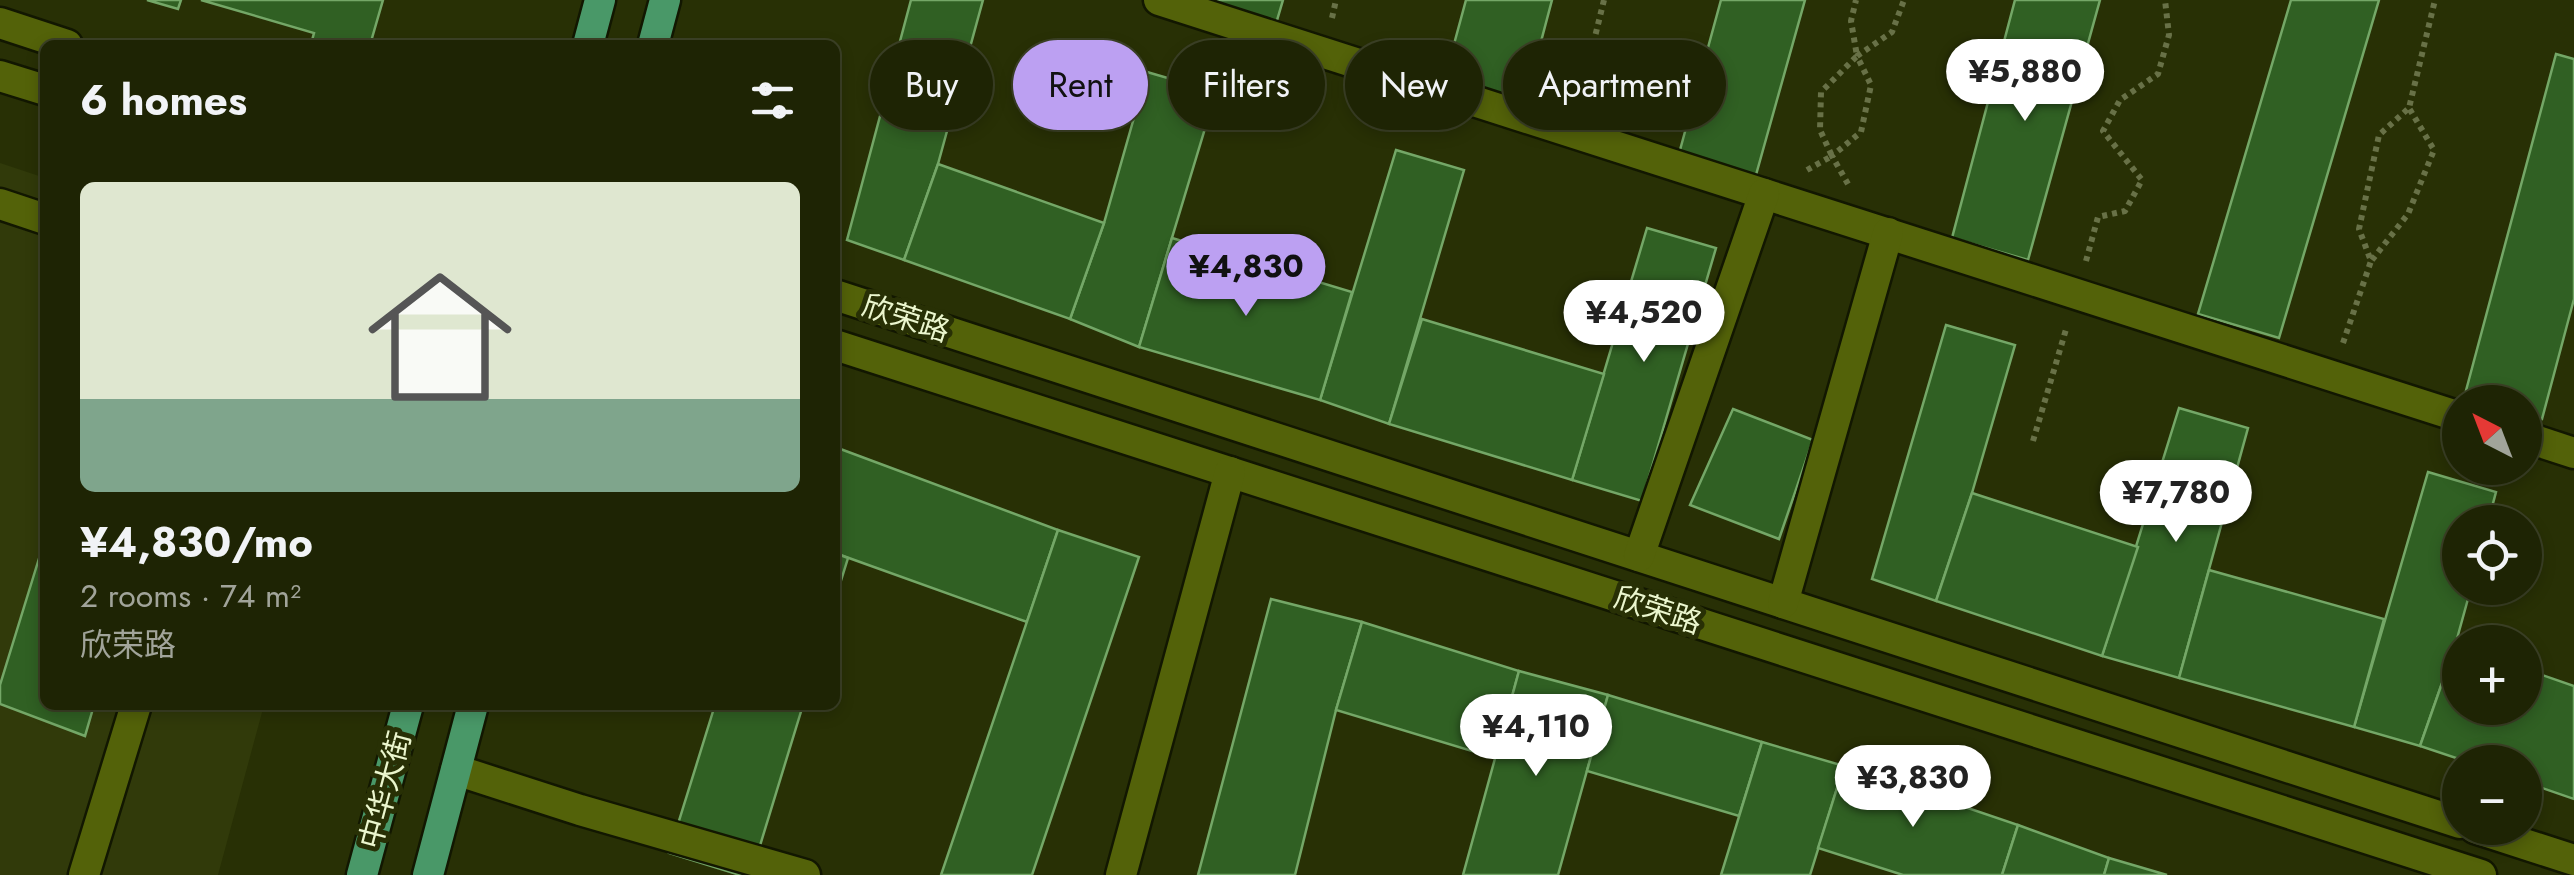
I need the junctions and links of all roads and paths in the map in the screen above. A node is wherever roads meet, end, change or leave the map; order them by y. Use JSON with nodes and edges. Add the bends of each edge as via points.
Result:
{"nodes":[{"id":1,"x":600,"y":0,"type":"edge"},
{"id":2,"x":665,"y":0,"type":"edge"},
{"id":3,"x":1159,"y":0,"type":"edge"},
{"id":4,"x":1604,"y":0,"type":"edge"},
{"id":5,"x":1856,"y":0,"type":"edge"},
{"id":6,"x":1904,"y":0,"type":"edge"},
{"id":7,"x":2165,"y":0,"type":"edge"},
{"id":8,"x":2435,"y":0,"type":"edge"},
{"id":9,"x":0,"y":23,"type":"edge"},
{"id":10,"x":52,"y":40,"type":"edge"},
{"id":11,"x":589,"y":40,"type":"edge"},
{"id":12,"x":654,"y":40,"type":"edge"},
{"id":13,"x":1858,"y":56,"type":"junction"},
{"id":14,"x":0,"y":76,"type":"edge"},
{"id":15,"x":40,"y":88,"type":"edge"},
{"id":16,"x":2409,"y":108,"type":"junction"},
{"id":17,"x":1572,"y":132,"type":"junction"},
{"id":18,"x":1832,"y":156,"type":"junction"},
{"id":19,"x":1798,"y":176,"type":"dead end"},
{"id":20,"x":1764,"y":194,"type":"junction"},
{"id":21,"x":1845,"y":195,"type":"dead end"},
{"id":22,"x":0,"y":204,"type":"edge"},
{"id":23,"x":40,"y":216,"type":"edge"},
{"id":24,"x":1888,"y":234,"type":"junction"},
{"id":25,"x":2372,"y":261,"type":"junction"},
{"id":26,"x":2076,"y":294,"type":"junction"},
{"id":27,"x":840,"y":296,"type":"edge"},
{"id":28,"x":840,"y":346,"type":"edge"},
{"id":29,"x":2342,"y":346,"type":"dead end"},
{"id":30,"x":2442,"y":411,"type":"edge"},
{"id":31,"x":2033,"y":441,"type":"dead end"},
{"id":32,"x":2542,"y":443,"type":"edge"},
{"id":33,"x":2574,"y":453,"type":"edge"},
{"id":34,"x":1230,"y":472,"type":"junction"},
{"id":35,"x":1639,"y":556,"type":"junction"},
{"id":36,"x":1784,"y":603,"type":"junction"},
{"id":37,"x":134,"y":710,"type":"edge"},
{"id":38,"x":407,"y":710,"type":"edge"},
{"id":39,"x":472,"y":710,"type":"edge"},
{"id":40,"x":456,"y":770,"type":"junction"},
{"id":41,"x":2442,"y":816,"type":"edge"},
{"id":42,"x":2528,"y":845,"type":"edge"},
{"id":43,"x":2574,"y":860,"type":"edge"},
{"id":44,"x":794,"y":873,"type":"edge"},
{"id":45,"x":84,"y":875,"type":"edge"},
{"id":46,"x":362,"y":875,"type":"edge"},
{"id":47,"x":428,"y":875,"type":"edge"},
{"id":48,"x":1121,"y":875,"type":"edge"},
{"id":49,"x":2482,"y":875,"type":"edge"}],
"edges":[{"from":1,"to":11,"type":"main road"},
{"from":2,"to":12,"type":"main road"},
{"from":3,"to":17,"type":"street"},
{"from":4,"to":17,"type":"path"},
{"from":5,"to":13,"type":"path","via":[[1851,22]]},
{"from":6,"to":13,"type":"path","via":[[1892,32]]},
{"from":7,"to":26,"type":"path","via":[[2169,36],[2158,74],[2120,100],[2103,131],[2142,180],[2125,211],[2098,218]]},
{"from":8,"to":16,"type":"path"},
{"from":9,"to":10,"type":"street"},
{"from":13,"to":18,"type":"path","via":[[1871,85],[1861,132]]},
{"from":13,"to":18,"type":"path","via":[[1822,92],[1820,130]]},
{"from":14,"to":15,"type":"street"},
{"from":16,"to":25,"type":"path","via":[[2379,135],[2359,229]]},
{"from":16,"to":25,"type":"path","via":[[2434,150],[2408,214]]},
{"from":17,"to":20,"type":"street"},
{"from":18,"to":19,"type":"path"},
{"from":18,"to":21,"type":"path","via":[[1848,184]]},
{"from":20,"to":24,"type":"street"},
{"from":20,"to":35,"type":"street"},
{"from":22,"to":23,"type":"street"},
{"from":24,"to":26,"type":"street"},
{"from":24,"to":36,"type":"street"},
{"from":25,"to":29,"type":"path"},
{"from":26,"to":30,"type":"street"},
{"from":26,"to":31,"type":"path"},
{"from":27,"to":35,"type":"street","name":"欣荣路"},
{"from":28,"to":34,"type":"street","name":"欣荣路"},
{"from":32,"to":33,"type":"street"},
{"from":34,"to":48,"type":"street"},
{"from":34,"to":49,"type":"street","name":"欣荣路"},
{"from":35,"to":36,"type":"street","name":"欣荣路"},
{"from":36,"to":41,"type":"street","name":"欣荣路"},
{"from":37,"to":45,"type":"street"},
{"from":38,"to":46,"type":"main road","name":"中华大街"},
{"from":39,"to":40,"type":"main road"},
{"from":40,"to":44,"type":"street"},
{"from":40,"to":47,"type":"main road"},
{"from":42,"to":43,"type":"street"}]}
